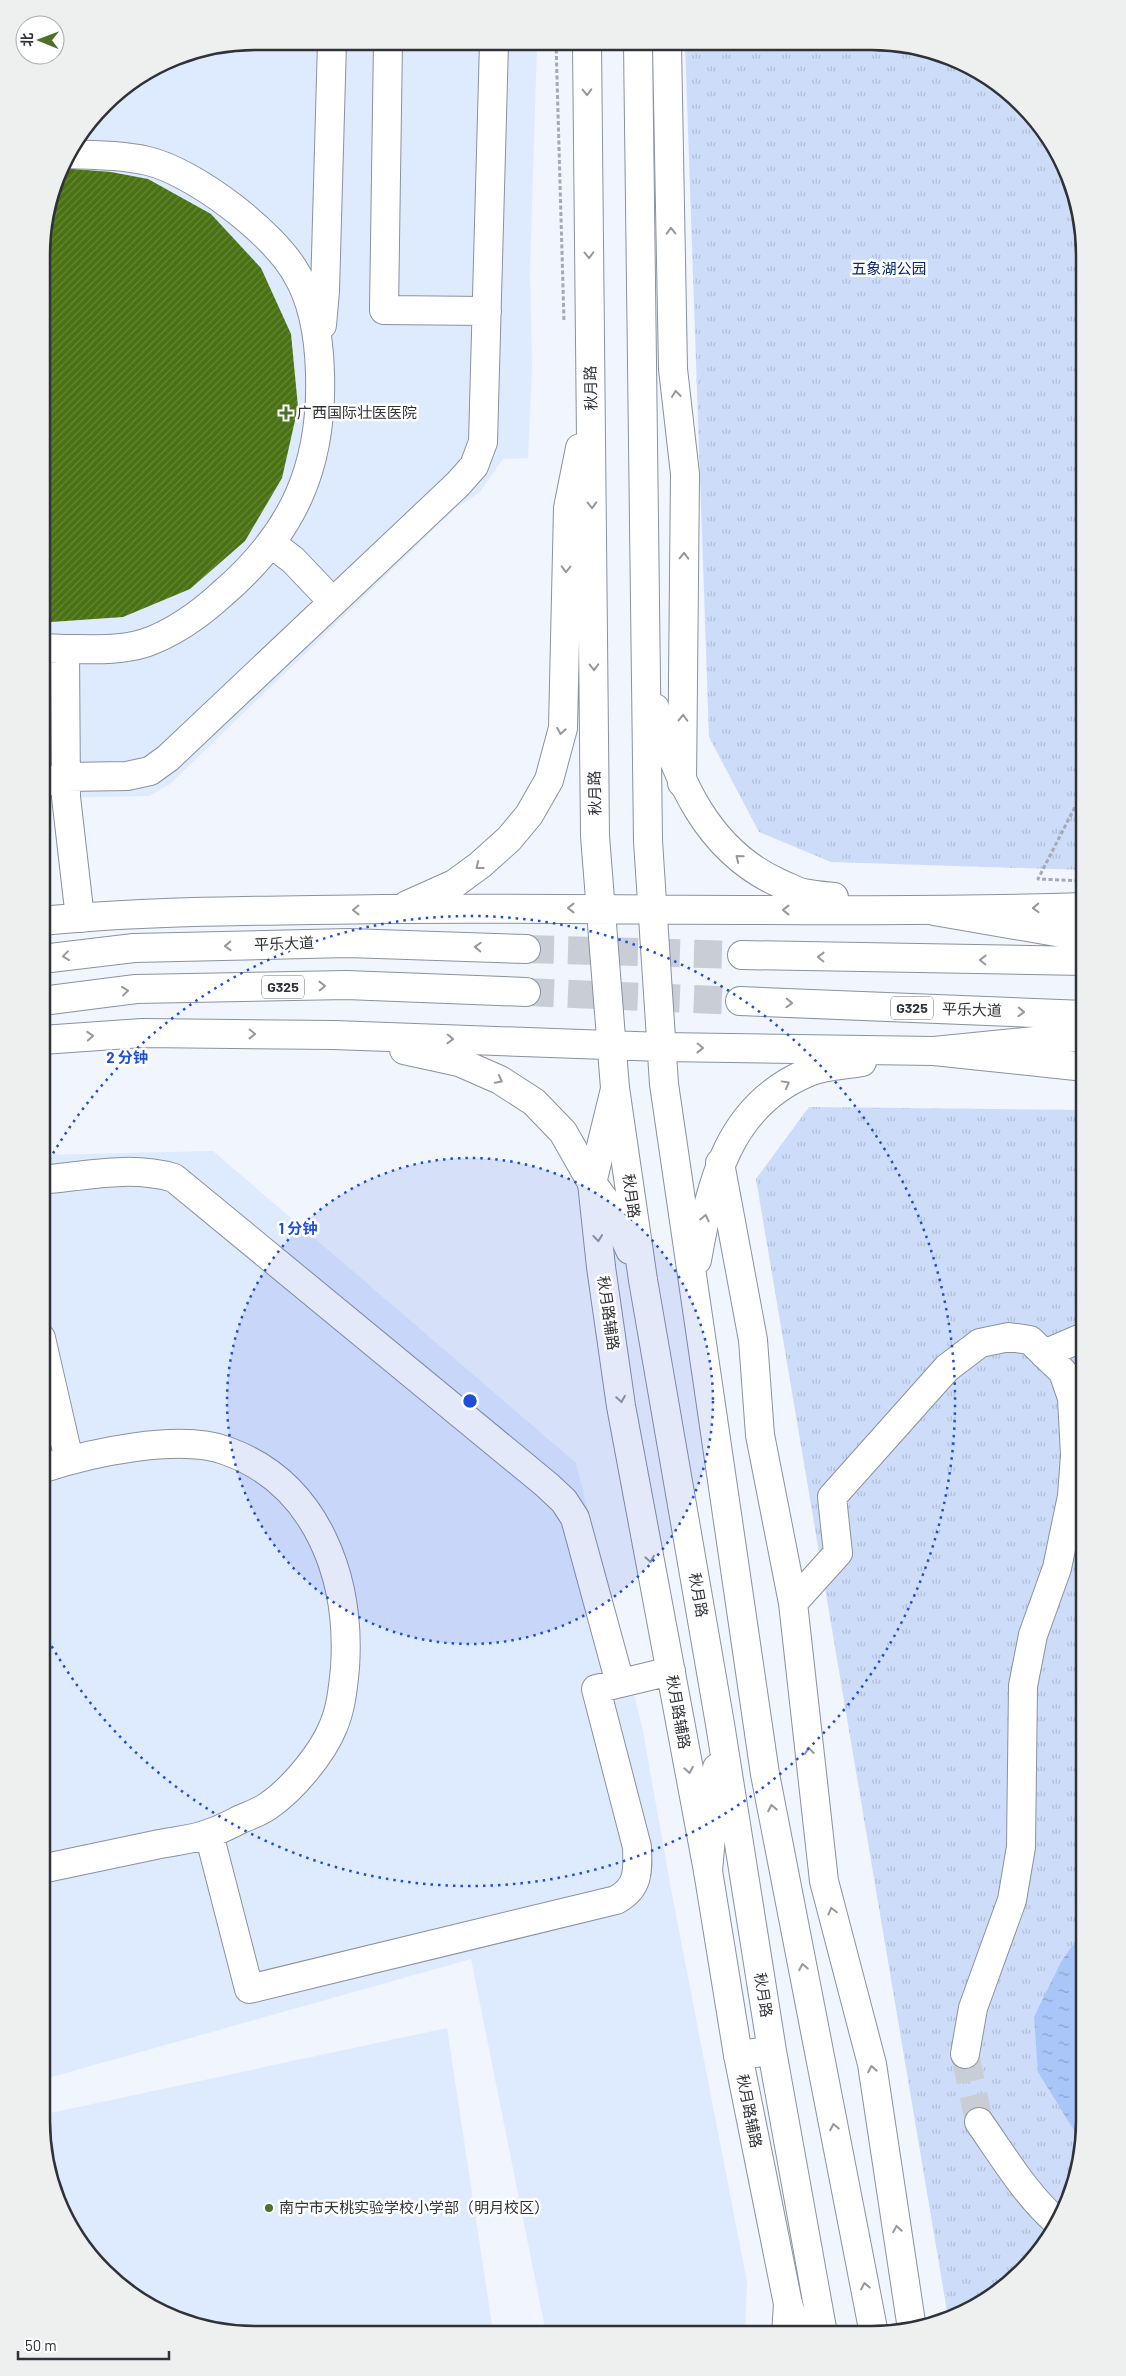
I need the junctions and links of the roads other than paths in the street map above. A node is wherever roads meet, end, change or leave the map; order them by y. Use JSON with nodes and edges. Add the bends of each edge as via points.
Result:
{"nodes":[{"id":1,"x":332,"y":50,"type":"edge"},
{"id":2,"x":388,"y":50,"type":"edge"},
{"id":3,"x":494,"y":50,"type":"edge"},
{"id":4,"x":587,"y":50,"type":"edge"},
{"id":5,"x":638,"y":50,"type":"edge"},
{"id":6,"x":667,"y":50,"type":"edge"},
{"id":7,"x":76,"y":154,"type":"edge"},
{"id":8,"x":487,"y":311,"type":"junction"},
{"id":9,"x":320,"y":351,"type":"junction"},
{"id":10,"x":591,"y":400,"type":"junction"},
{"id":11,"x":272,"y":544,"type":"junction"},
{"id":12,"x":333,"y":602,"type":"junction"},
{"id":13,"x":53,"y":649,"type":"edge"},
{"id":14,"x":646,"y":680,"type":"junction"},
{"id":15,"x":54,"y":780,"type":"edge"},
{"id":16,"x":682,"y":784,"type":"junction"},
{"id":17,"x":1076,"y":907,"type":"edge"},
{"id":18,"x":601,"y":908,"type":"junction"},
{"id":19,"x":397,"y":909,"type":"junction"},
{"id":20,"x":653,"y":910,"type":"junction"},
{"id":21,"x":934,"y":911,"type":"junction"},
{"id":22,"x":80,"y":918,"type":"junction"},
{"id":23,"x":50,"y":921,"type":"edge"},
{"id":24,"x":1076,"y":935,"type":"edge"},
{"id":25,"x":526,"y":949,"type":"tunnel mouth"},
{"id":26,"x":742,"y":955,"type":"tunnel mouth"},
{"id":27,"x":50,"y":958,"type":"edge"},
{"id":28,"x":1076,"y":961,"type":"edge"},
{"id":29,"x":526,"y":992,"type":"tunnel mouth"},
{"id":30,"x":50,"y":1000,"type":"edge"},
{"id":31,"x":740,"y":1001,"type":"tunnel mouth"},
{"id":32,"x":1076,"y":1015,"type":"edge"},
{"id":33,"x":334,"y":1035,"type":"junction"},
{"id":34,"x":1076,"y":1037,"type":"edge"},
{"id":35,"x":50,"y":1039,"type":"edge"},
{"id":36,"x":612,"y":1045,"type":"junction"},
{"id":37,"x":662,"y":1047,"type":"junction"},
{"id":38,"x":934,"y":1051,"type":"junction"},
{"id":39,"x":1076,"y":1066,"type":"edge"},
{"id":40,"x":615,"y":1088,"type":"junction"},
{"id":41,"x":720,"y":1162,"type":"junction"},
{"id":42,"x":50,"y":1179,"type":"edge"},
{"id":43,"x":592,"y":1183,"type":"junction"},
{"id":44,"x":643,"y":1280,"type":"junction"},
{"id":45,"x":693,"y":1283,"type":"junction"},
{"id":46,"x":1076,"y":1339,"type":"edge"},
{"id":47,"x":1044,"y":1354,"type":"junction"},
{"id":48,"x":50,"y":1374,"type":"edge"},
{"id":49,"x":69,"y":1460,"type":"junction"},
{"id":50,"x":50,"y":1466,"type":"edge"},
{"id":51,"x":793,"y":1603,"type":"junction"},
{"id":52,"x":670,"y":1671,"type":"junction"},
{"id":53,"x":620,"y":1683,"type":"junction"},
{"id":54,"x":720,"y":1724,"type":"junction"},
{"id":55,"x":209,"y":1834,"type":"junction"},
{"id":56,"x":50,"y":1867,"type":"edge"},
{"id":57,"x":708,"y":1872,"type":"junction"},
{"id":58,"x":772,"y":2051,"type":"junction"},
{"id":59,"x":965,"y":2054,"type":"tunnel mouth"},
{"id":60,"x":738,"y":2055,"type":"junction"},
{"id":61,"x":979,"y":2122,"type":"tunnel mouth"},
{"id":62,"x":1052,"y":2218,"type":"edge"},
{"id":63,"x":788,"y":2304,"type":"junction"},
{"id":64,"x":911,"y":2322,"type":"edge"},
{"id":65,"x":787,"y":2326,"type":"edge"},
{"id":66,"x":796,"y":2326,"type":"edge"},
{"id":67,"x":822,"y":2326,"type":"edge"},
{"id":68,"x":872,"y":2326,"type":"edge"}],
"edges":[{"from":1,"to":9,"type":"main road","via":[[325,291]]},
{"from":2,"to":8,"type":"main road","via":[[384,310]]},
{"from":3,"to":8,"type":"main road"},
{"from":4,"to":10,"type":"main road","name":"秋月路","one_way":true},
{"from":5,"to":14,"type":"main road"},
{"from":16,"to":6,"type":"main road","one_way":true,"via":[[685,474],[674,369]]},
{"from":7,"to":9,"type":"main road","via":[[150,162],[188,178],[232,206],[270,241],[295,271],[309,299]]},
{"from":8,"to":12,"type":"main road","via":[[484,442],[474,466]]},
{"from":9,"to":11,"type":"main road","via":[[321,397],[310,469],[296,506]]},
{"from":10,"to":18,"type":"main road","name":"秋月路","one_way":true,"via":[[596,836]]},
{"from":10,"to":19,"type":"main road","one_way":true,"via":[[568,508],[563,728],[549,780],[529,815],[509,839],[480,865],[454,884]]},
{"from":11,"to":12,"type":"main road","via":[[293,560]]},
{"from":11,"to":13,"type":"main road","via":[[250,570],[182,626],[144,644],[106,649]]},
{"from":12,"to":15,"type":"main road","via":[[168,758],[150,771],[127,776]]},
{"from":13,"to":15,"type":"main road"},
{"from":14,"to":16,"type":"main road"},
{"from":14,"to":20,"type":"main road","via":[[648,841]]},
{"from":15,"to":22,"type":"main road","via":[[66,797]]},
{"from":21,"to":16,"type":"main road","one_way":true,"via":[[802,893],[759,874],[730,851]]},
{"from":17,"to":21,"type":"main road","one_way":true},
{"from":18,"to":19,"type":"main road","one_way":true},
{"from":18,"to":20,"type":"main road"},
{"from":18,"to":36,"type":"main road","name":"秋月路"},
{"from":19,"to":22,"type":"main road","one_way":true,"via":[[204,911]]},
{"from":21,"to":20,"type":"main road","one_way":true},
{"from":20,"to":37,"type":"main road"},
{"from":21,"to":24,"type":"main road"},
{"from":22,"to":23,"type":"main road"},
{"from":25,"to":27,"type":"main road","name":"平乐大道","one_way":true,"via":[[348,943],[134,948]]},
{"from":28,"to":26,"type":"main road","one_way":true},
{"from":30,"to":29,"type":"main road","number":"G325","one_way":true,"via":[[136,990],[337,986]]},
{"from":31,"to":32,"type":"main road","name":"平乐大道","number":"G325","one_way":true},
{"from":35,"to":33,"type":"main road","one_way":true,"via":[[142,1032]]},
{"from":33,"to":36,"type":"main road","one_way":true},
{"from":33,"to":43,"type":"main road","one_way":true,"via":[[459,1062],[500,1080],[534,1102],[563,1132]]},
{"from":34,"to":38,"type":"main road"},
{"from":36,"to":37,"type":"main road"},
{"from":36,"to":40,"type":"main road","name":"秋月路"},
{"from":37,"to":38,"type":"main road","one_way":true},
{"from":37,"to":45,"type":"main road","via":[[664,1084]]},
{"from":38,"to":39,"type":"main road"},
{"from":41,"to":38,"type":"main road","one_way":true,"via":[[738,1129],[756,1106],[772,1092],[810,1071]]},
{"from":40,"to":43,"type":"main road","name":"秋月路辅路"},
{"from":40,"to":44,"type":"main road","name":"秋月路"},
{"from":45,"to":41,"type":"main road","one_way":true,"via":[[705,1215]]},
{"from":41,"to":51,"type":"main road","via":[[752,1340],[760,1435]]},
{"from":42,"to":53,"type":"main road","via":[[132,1171],[174,1178],[546,1485],[576,1518]]},
{"from":43,"to":44,"type":"main road","via":[[612,1210]]},
{"from":43,"to":52,"type":"main road","name":"秋月路辅路","one_way":true,"via":[[620,1396]]},
{"from":44,"to":54,"type":"main road","name":"秋月路"},
{"from":68,"to":45,"type":"main road","one_way":true,"via":[[765,1774]]},
{"from":46,"to":47,"type":"main road"},
{"from":47,"to":51,"type":"main road","via":[[1030,1340],[1009,1337],[980,1343],[947,1368],[832,1497],[838,1553]]},
{"from":47,"to":59,"type":"main road","via":[[1063,1372],[1072,1398],[1075,1455],[1072,1496],[1057,1568],[1033,1636],[1023,1686],[1021,1847],[1012,1900],[973,2008]]},
{"from":48,"to":49,"type":"main road"},
{"from":49,"to":50,"type":"main road"},
{"from":49,"to":55,"type":"main road","via":[[138,1448],[194,1443],[227,1450],[269,1472],[303,1504],[322,1534],[336,1574],[346,1621],[343,1691],[334,1726],[302,1774],[268,1806]]},
{"from":64,"to":51,"type":"main road","one_way":true,"via":[[872,2064],[824,1881]]},
{"from":52,"to":53,"type":"main road"},
{"from":52,"to":57,"type":"main road","name":"秋月路辅路","one_way":true},
{"from":53,"to":55,"type":"main road","via":[[596,1689],[637,1847],[638,1871],[629,1893],[616,1900],[249,1989]]},
{"from":54,"to":57,"type":"main road"},
{"from":54,"to":58,"type":"main road","name":"秋月路"},
{"from":55,"to":56,"type":"main road"},
{"from":57,"to":60,"type":"main road","name":"秋月路辅路"},
{"from":58,"to":60,"type":"main road"},
{"from":58,"to":67,"type":"main road","name":"秋月路"},
{"from":60,"to":63,"type":"main road","name":"秋月路辅路"},
{"from":61,"to":62,"type":"main road"},
{"from":63,"to":65,"type":"main road"},
{"from":63,"to":66,"type":"main road","name":"秋月路辅路"}]}
